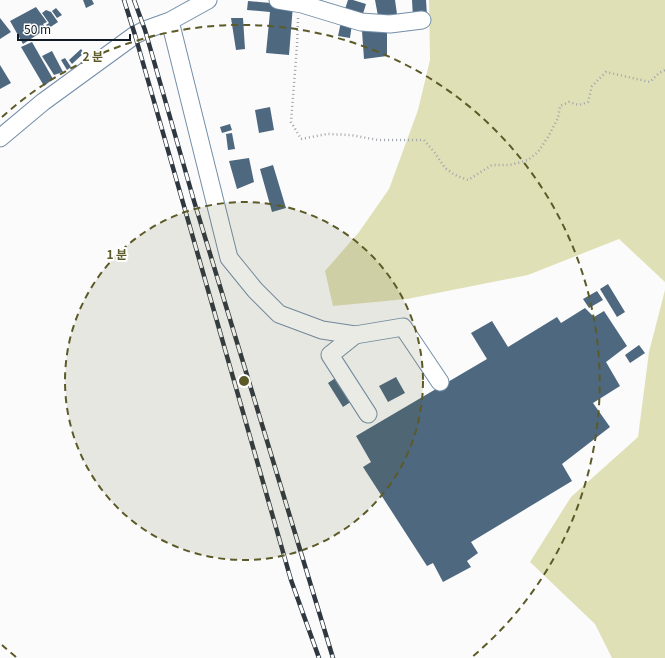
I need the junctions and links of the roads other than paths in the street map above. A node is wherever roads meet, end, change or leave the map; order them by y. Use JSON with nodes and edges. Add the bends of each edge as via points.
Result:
{"nodes":[{"id":1,"x":208,"y":0,"type":"edge"},
{"id":2,"x":278,"y":0,"type":"edge"},
{"id":3,"x":422,"y":20,"type":"dead end"},
{"id":4,"x":170,"y":22,"type":"junction"},
{"id":5,"x":0,"y":138,"type":"edge"},
{"id":6,"x":355,"y":335,"type":"junction"},
{"id":7,"x":440,"y":382,"type":"dead end"},
{"id":8,"x":368,"y":414,"type":"dead end"}],
"edges":[{"from":1,"to":4,"type":"street"},
{"from":2,"to":3,"type":"street","via":[[302,4],[361,22],[390,24]]},
{"from":4,"to":5,"type":"street","via":[[136,35],[43,102]]},
{"from":4,"to":6,"type":"street","via":[[229,258],[278,314],[322,330]]},
{"from":6,"to":7,"type":"street","via":[[403,327]]},
{"from":6,"to":8,"type":"street","via":[[330,355]]}]}
